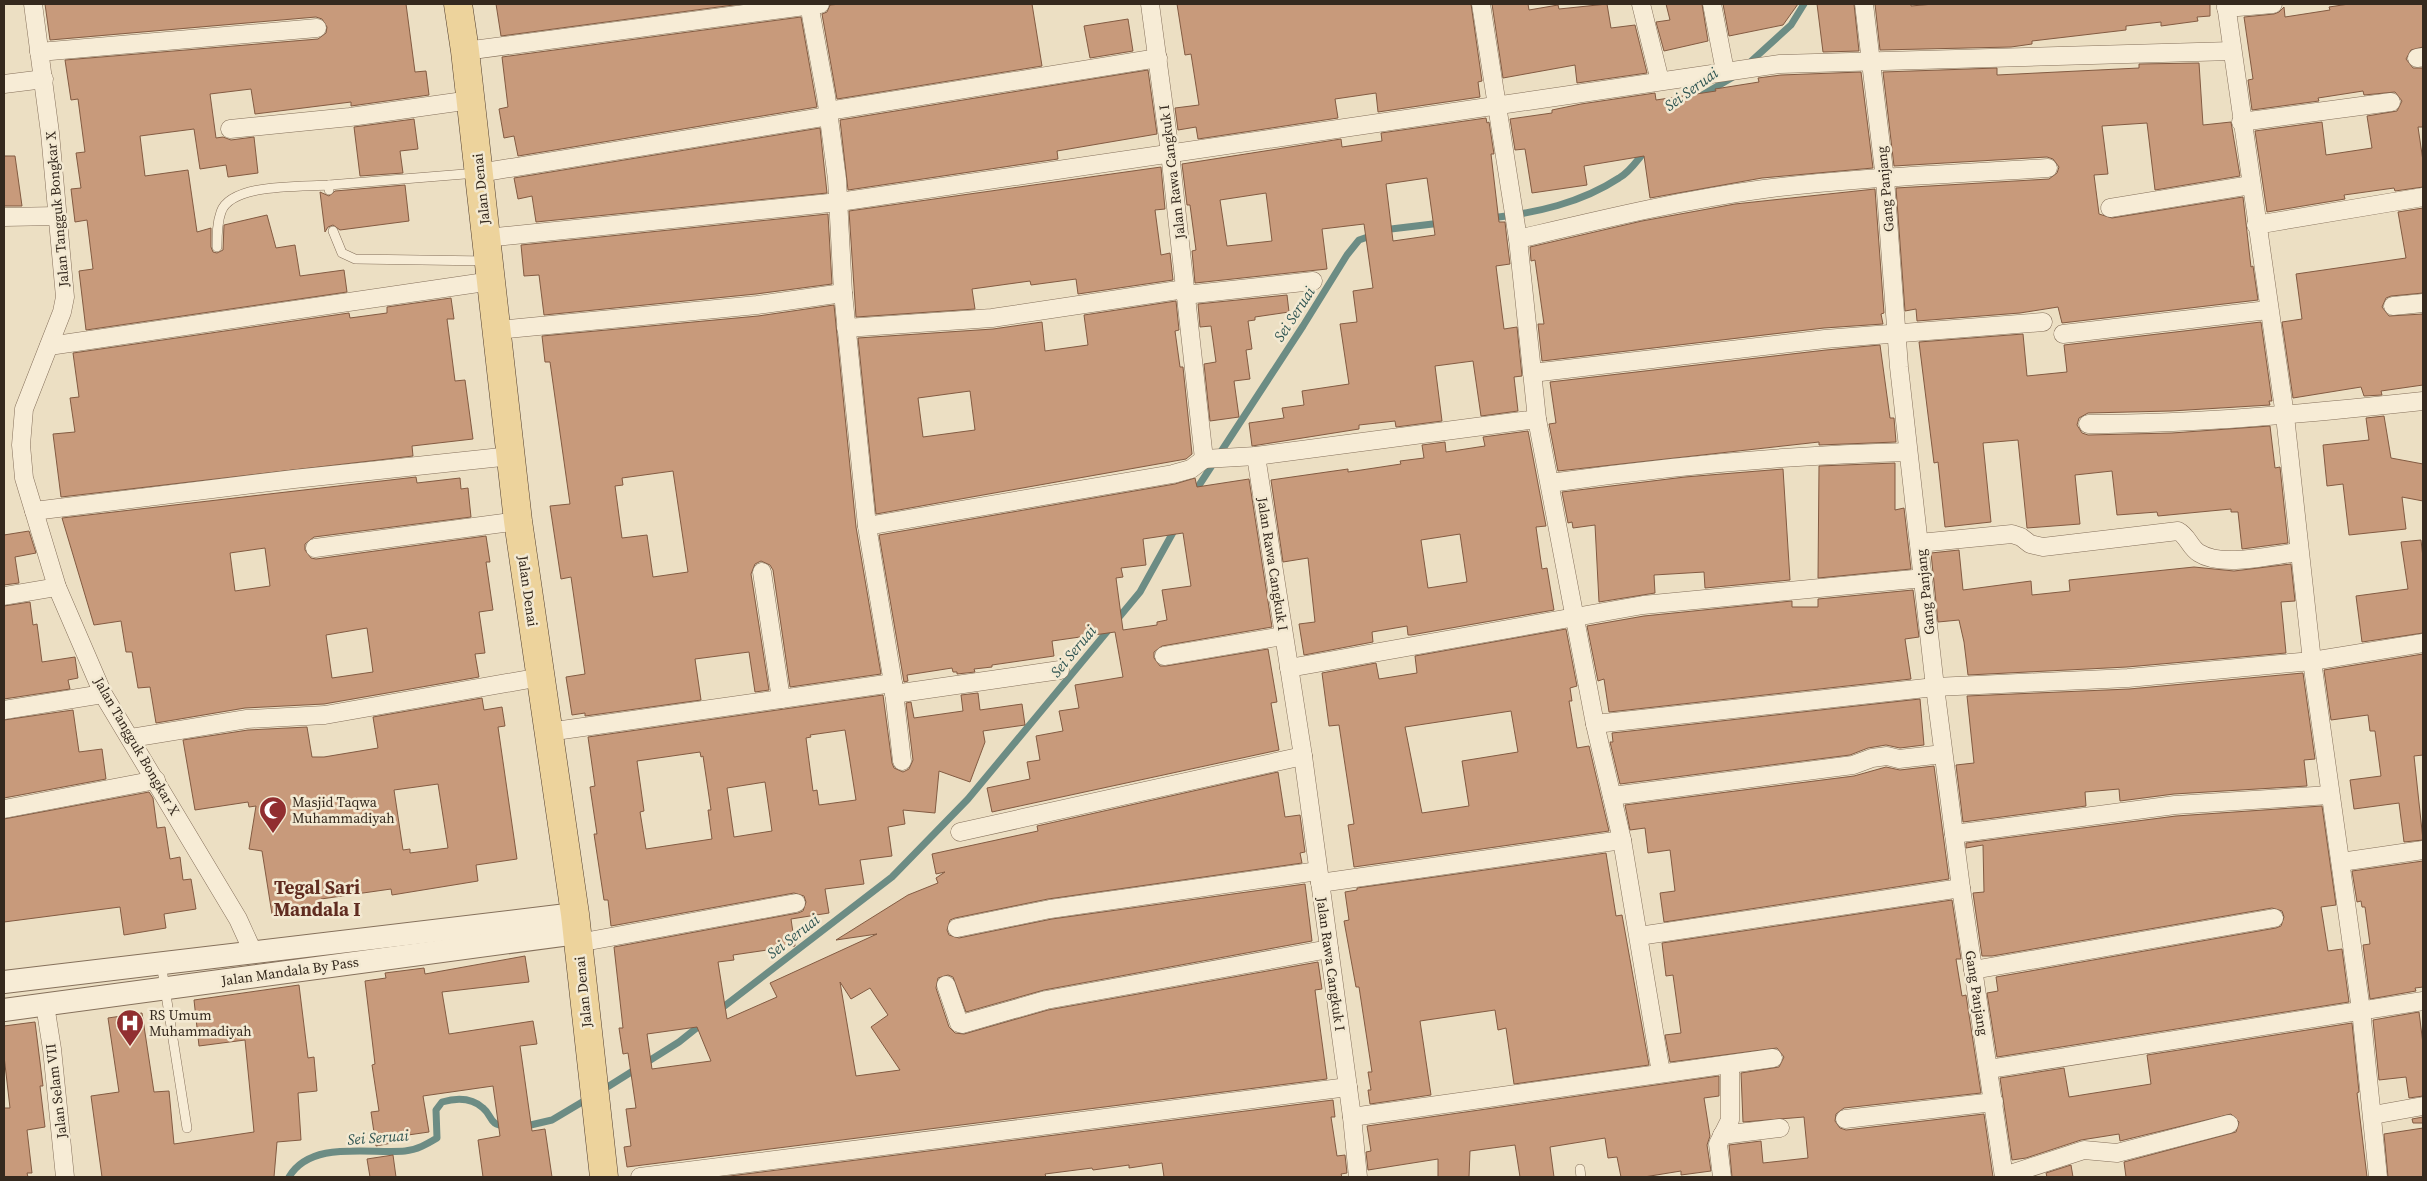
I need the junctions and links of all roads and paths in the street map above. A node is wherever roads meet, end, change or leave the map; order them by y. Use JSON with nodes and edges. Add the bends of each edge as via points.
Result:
{"nodes":[{"id":1,"x":33,"y":4,"type":"edge"},
{"id":2,"x":458,"y":4,"type":"edge"},
{"id":3,"x":813,"y":4,"type":"edge"},
{"id":4,"x":1150,"y":4,"type":"edge"},
{"id":5,"x":1481,"y":4,"type":"edge"},
{"id":6,"x":1641,"y":4,"type":"edge"},
{"id":7,"x":1712,"y":4,"type":"edge"},
{"id":8,"x":1864,"y":4,"type":"edge"},
{"id":9,"x":2273,"y":4,"type":"edge"},
{"id":10,"x":2226,"y":6,"type":"edge"},
{"id":11,"x":317,"y":28,"type":"dead end"},
{"id":12,"x":465,"y":51,"type":"junction"},
{"id":13,"x":2232,"y":51,"type":"junction"},
{"id":14,"x":39,"y":52,"type":"junction"},
{"id":15,"x":1158,"y":58,"type":"junction"},
{"id":16,"x":1871,"y":61,"type":"junction"},
{"id":17,"x":1729,"y":71,"type":"junction"},
{"id":18,"x":44,"y":79,"type":"junction"},
{"id":19,"x":1660,"y":81,"type":"junction"},
{"id":20,"x":4,"y":84,"type":"edge"},
{"id":21,"x":471,"y":100,"type":"junction"},
{"id":22,"x":2391,"y":102,"type":"dead end"},
{"id":23,"x":1496,"y":106,"type":"junction"},
{"id":24,"x":828,"y":113,"type":"junction"},
{"id":25,"x":2241,"y":122,"type":"junction"},
{"id":26,"x":230,"y":129,"type":"dead end"},
{"id":27,"x":1170,"y":153,"type":"junction"},
{"id":28,"x":2048,"y":168,"type":"dead end"},
{"id":29,"x":479,"y":173,"type":"junction"},
{"id":30,"x":1886,"y":179,"type":"junction"},
{"id":31,"x":2251,"y":186,"type":"junction"},
{"id":32,"x":2423,"y":197,"type":"edge"},
{"id":33,"x":839,"y":202,"type":"junction"},
{"id":34,"x":2110,"y":208,"type":"dead end"},
{"id":35,"x":4,"y":216,"type":"edge"},
{"id":36,"x":58,"y":216,"type":"junction"},
{"id":37,"x":2256,"y":225,"type":"junction"},
{"id":38,"x":333,"y":231,"type":"dead end"},
{"id":39,"x":1517,"y":234,"type":"junction"},
{"id":40,"x":217,"y":247,"type":"dead end"},
{"id":41,"x":489,"y":260,"type":"junction"},
{"id":42,"x":1313,"y":281,"type":"dead end"},
{"id":43,"x":1185,"y":292,"type":"junction"},
{"id":44,"x":843,"y":293,"type":"junction"},
{"id":45,"x":2423,"y":303,"type":"edge"},
{"id":46,"x":2394,"y":306,"type":"dead end"},
{"id":47,"x":2268,"y":310,"type":"junction"},
{"id":48,"x":2043,"y":322,"type":"dead end"},
{"id":49,"x":846,"y":328,"type":"junction"},
{"id":50,"x":497,"y":330,"type":"junction"},
{"id":51,"x":1896,"y":332,"type":"junction"},
{"id":52,"x":2063,"y":334,"type":"dead end"},
{"id":53,"x":50,"y":346,"type":"junction"},
{"id":54,"x":1532,"y":373,"type":"junction"},
{"id":55,"x":2423,"y":401,"type":"edge"},
{"id":56,"x":2285,"y":416,"type":"junction"},
{"id":57,"x":1537,"y":419,"type":"junction"},
{"id":58,"x":2088,"y":424,"type":"dead end"},
{"id":59,"x":1908,"y":452,"type":"junction"},
{"id":60,"x":511,"y":456,"type":"junction"},
{"id":61,"x":1256,"y":456,"type":"junction"},
{"id":62,"x":1212,"y":459,"type":"junction"},
{"id":63,"x":1550,"y":483,"type":"junction"},
{"id":64,"x":34,"y":511,"type":"junction"},
{"id":65,"x":518,"y":521,"type":"junction"},
{"id":66,"x":867,"y":526,"type":"junction"},
{"id":67,"x":1919,"y":543,"type":"junction"},
{"id":68,"x":315,"y":548,"type":"dead end"},
{"id":69,"x":2299,"y":552,"type":"junction"},
{"id":70,"x":762,"y":572,"type":"dead end"},
{"id":71,"x":1924,"y":578,"type":"junction"},
{"id":72,"x":58,"y":587,"type":"junction"},
{"id":73,"x":4,"y":596,"type":"edge"},
{"id":74,"x":1574,"y":617,"type":"junction"},
{"id":75,"x":1284,"y":636,"type":"junction"},
{"id":76,"x":2423,"y":643,"type":"edge"},
{"id":77,"x":1164,"y":656,"type":"dead end"},
{"id":78,"x":2312,"y":661,"type":"junction"},
{"id":79,"x":1289,"y":668,"type":"junction"},
{"id":80,"x":1060,"y":670,"type":"dead end"},
{"id":81,"x":541,"y":677,"type":"junction"},
{"id":82,"x":1935,"y":686,"type":"junction"},
{"id":83,"x":893,"y":688,"type":"junction"},
{"id":84,"x":103,"y":694,"type":"junction"},
{"id":85,"x":781,"y":699,"type":"junction"},
{"id":86,"x":4,"y":710,"type":"edge"},
{"id":87,"x":1595,"y":724,"type":"junction"},
{"id":88,"x":548,"y":732,"type":"junction"},
{"id":89,"x":131,"y":738,"type":"junction"},
{"id":90,"x":1944,"y":754,"type":"junction"},
{"id":91,"x":1302,"y":756,"type":"junction"},
{"id":92,"x":902,"y":761,"type":"dead end"},
{"id":93,"x":156,"y":780,"type":"junction"},
{"id":94,"x":2330,"y":795,"type":"junction"},
{"id":95,"x":1612,"y":796,"type":"junction"},
{"id":96,"x":4,"y":809,"type":"edge"},
{"id":97,"x":960,"y":832,"type":"dead end"},
{"id":98,"x":1954,"y":834,"type":"junction"},
{"id":99,"x":1622,"y":840,"type":"junction"},
{"id":100,"x":2423,"y":850,"type":"edge"},
{"id":101,"x":2341,"y":862,"type":"junction"},
{"id":102,"x":1319,"y":877,"type":"junction"},
{"id":103,"x":1961,"y":888,"type":"junction"},
{"id":104,"x":796,"y":902,"type":"dead end"},
{"id":105,"x":2274,"y":918,"type":"dead end"},
{"id":106,"x":957,"y":928,"type":"dead end"},
{"id":107,"x":577,"y":930,"type":"junction"},
{"id":108,"x":1639,"y":936,"type":"junction"},
{"id":109,"x":1329,"y":949,"type":"junction"},
{"id":110,"x":253,"y":952,"type":"junction"},
{"id":111,"x":161,"y":963,"type":"junction"},
{"id":112,"x":1974,"y":970,"type":"junction"},
{"id":113,"x":4,"y":982,"type":"edge"},
{"id":114,"x":946,"y":985,"type":"dead end"},
{"id":115,"x":166,"y":990,"type":"junction"},
{"id":116,"x":2423,"y":1001,"type":"edge"},
{"id":117,"x":45,"y":1006,"type":"junction"},
{"id":118,"x":4,"y":1010,"type":"edge"},
{"id":119,"x":2361,"y":1010,"type":"junction"},
{"id":120,"x":1773,"y":1058,"type":"dead end"},
{"id":121,"x":1730,"y":1064,"type":"junction"},
{"id":122,"x":1989,"y":1069,"type":"junction"},
{"id":123,"x":1661,"y":1073,"type":"junction"},
{"id":124,"x":1348,"y":1087,"type":"junction"},
{"id":125,"x":1994,"y":1102,"type":"junction"},
{"id":126,"x":2423,"y":1106,"type":"edge"},
{"id":127,"x":2373,"y":1115,"type":"junction"},
{"id":128,"x":1352,"y":1117,"type":"junction"},
{"id":129,"x":1846,"y":1118,"type":"dead end"},
{"id":130,"x":2229,"y":1124,"type":"dead end"},
{"id":131,"x":186,"y":1128,"type":"dead end"},
{"id":132,"x":1780,"y":1128,"type":"dead end"},
{"id":133,"x":1722,"y":1135,"type":"junction"},
{"id":134,"x":65,"y":1177,"type":"edge"},
{"id":135,"x":604,"y":1177,"type":"edge"},
{"id":136,"x":640,"y":1177,"type":"edge"},
{"id":137,"x":1358,"y":1177,"type":"edge"},
{"id":138,"x":1722,"y":1177,"type":"edge"},
{"id":139,"x":2004,"y":1177,"type":"edge"},
{"id":140,"x":2378,"y":1177,"type":"edge"}],
"edges":[{"from":1,"to":14,"type":"street","name":"Jalan Tangguk Bongkar X"},
{"from":2,"to":12,"type":"main road","name":"Jalan Denai"},
{"from":3,"to":12,"type":"street"},
{"from":3,"to":24,"type":"street"},
{"from":4,"to":15,"type":"street","name":"Jalan Rawa Cangkuk I"},
{"from":5,"to":23,"type":"street"},
{"from":6,"to":19,"type":"street"},
{"from":7,"to":17,"type":"street"},
{"from":8,"to":16,"type":"street","name":"Gang Panjang"},
{"from":9,"to":10,"type":"street"},
{"from":10,"to":13,"type":"street"},
{"from":11,"to":14,"type":"street"},
{"from":12,"to":21,"type":"main road","name":"Jalan Denai"},
{"from":13,"to":16,"type":"street"},
{"from":13,"to":25,"type":"street"},
{"from":14,"to":18,"type":"street","name":"Jalan Tangguk Bongkar X"},
{"from":15,"to":24,"type":"street"},
{"from":15,"to":27,"type":"street","name":"Jalan Rawa Cangkuk I"},
{"from":16,"to":17,"type":"street","via":[[1780,64]]},
{"from":16,"to":30,"type":"street","name":"Gang Panjang"},
{"from":17,"to":19,"type":"street"},
{"from":18,"to":20,"type":"street"},
{"from":18,"to":36,"type":"street","name":"Jalan Tangguk Bongkar X"},
{"from":19,"to":23,"type":"street"},
{"from":21,"to":26,"type":"street"},
{"from":21,"to":29,"type":"main road","name":"Jalan Denai"},
{"from":22,"to":25,"type":"street"},
{"from":23,"to":27,"type":"street"},
{"from":23,"to":39,"type":"street"},
{"from":24,"to":29,"type":"street"},
{"from":24,"to":33,"type":"street"},
{"from":25,"to":31,"type":"street"},
{"from":27,"to":33,"type":"street"},
{"from":27,"to":43,"type":"street","name":"Jalan Rawa Cangkuk I"},
{"from":28,"to":30,"type":"street"},
{"from":29,"to":40,"type":"lane","via":[[329,187],[254,190],[238,194],[221,211]]},
{"from":29,"to":41,"type":"main road","name":"Jalan Denai"},
{"from":30,"to":39,"type":"street","via":[[1761,190]]},
{"from":30,"to":51,"type":"street","name":"Gang Panjang"},
{"from":31,"to":34,"type":"street"},
{"from":31,"to":37,"type":"street"},
{"from":32,"to":37,"type":"street"},
{"from":33,"to":41,"type":"street"},
{"from":33,"to":44,"type":"street"},
{"from":35,"to":36,"type":"street"},
{"from":36,"to":53,"type":"street","name":"Jalan Tangguk Bongkar X","via":[[64,297]]},
{"from":37,"to":47,"type":"street"},
{"from":38,"to":41,"type":"lane","via":[[342,253],[355,259]]},
{"from":39,"to":54,"type":"street"},
{"from":41,"to":50,"type":"main road","name":"Jalan Denai"},
{"from":41,"to":53,"type":"street"},
{"from":42,"to":43,"type":"street"},
{"from":43,"to":49,"type":"street","via":[[992,318]]},
{"from":43,"to":62,"type":"street","name":"Jalan Rawa Cangkuk I"},
{"from":44,"to":49,"type":"street"},
{"from":44,"to":50,"type":"street","via":[[757,305]]},
{"from":45,"to":46,"type":"street"},
{"from":47,"to":52,"type":"street"},
{"from":47,"to":56,"type":"street"},
{"from":48,"to":51,"type":"street"},
{"from":49,"to":66,"type":"street"},
{"from":50,"to":60,"type":"main road","name":"Jalan Denai"},
{"from":51,"to":54,"type":"street"},
{"from":51,"to":59,"type":"street","name":"Gang Panjang"},
{"from":53,"to":64,"type":"street","name":"Jalan Tangguk Bongkar X","via":[[24,409],[21,445],[24,478]]},
{"from":54,"to":57,"type":"street"},
{"from":55,"to":56,"type":"street"},
{"from":56,"to":58,"type":"street","via":[[2152,424]]},
{"from":56,"to":69,"type":"street"},
{"from":57,"to":61,"type":"street"},
{"from":57,"to":63,"type":"street"},
{"from":59,"to":63,"type":"street","via":[[1713,462]]},
{"from":59,"to":67,"type":"street","name":"Gang Panjang"},
{"from":60,"to":64,"type":"street"},
{"from":60,"to":65,"type":"main road","name":"Jalan Denai"},
{"from":61,"to":62,"type":"street"},
{"from":61,"to":75,"type":"street","name":"Jalan Rawa Cangkuk I"},
{"from":62,"to":66,"type":"street","via":[[1173,474]]},
{"from":63,"to":74,"type":"street"},
{"from":64,"to":72,"type":"street","name":"Jalan Tangguk Bongkar X"},
{"from":65,"to":68,"type":"street"},
{"from":65,"to":81,"type":"main road","name":"Jalan Denai"},
{"from":66,"to":83,"type":"street"},
{"from":67,"to":69,"type":"street","via":[[2012,534],[2043,547],[2178,530],[2197,552],[2227,560]]},
{"from":67,"to":71,"type":"street","name":"Gang Panjang"},
{"from":69,"to":78,"type":"street"},
{"from":70,"to":85,"type":"street"},
{"from":71,"to":74,"type":"street","via":[[1653,604]]},
{"from":71,"to":82,"type":"street","name":"Gang Panjang"},
{"from":72,"to":73,"type":"street"},
{"from":72,"to":84,"type":"street","name":"Jalan Tangguk Bongkar X"},
{"from":74,"to":79,"type":"street"},
{"from":74,"to":87,"type":"street"},
{"from":75,"to":77,"type":"street"},
{"from":75,"to":79,"type":"street","name":"Jalan Rawa Cangkuk I"},
{"from":76,"to":78,"type":"street"},
{"from":78,"to":82,"type":"street","via":[[2128,678]]},
{"from":78,"to":94,"type":"street"},
{"from":79,"to":91,"type":"street","name":"Jalan Rawa Cangkuk I"},
{"from":80,"to":83,"type":"street"},
{"from":81,"to":88,"type":"main road","name":"Jalan Denai"},
{"from":81,"to":89,"type":"street","via":[[325,715],[247,719]]},
{"from":82,"to":87,"type":"street"},
{"from":82,"to":90,"type":"street","name":"Gang Panjang"},
{"from":83,"to":85,"type":"street"},
{"from":83,"to":92,"type":"street"},
{"from":84,"to":86,"type":"street"},
{"from":84,"to":89,"type":"street","name":"Jalan Tangguk Bongkar X"},
{"from":85,"to":88,"type":"street"},
{"from":87,"to":95,"type":"street"},
{"from":88,"to":107,"type":"main road","name":"Jalan Denai"},
{"from":89,"to":93,"type":"street","name":"Jalan Tangguk Bongkar X"},
{"from":90,"to":95,"type":"street","via":[[1872,758],[1853,765]]},
{"from":90,"to":98,"type":"street","name":"Gang Panjang"},
{"from":91,"to":97,"type":"street"},
{"from":91,"to":102,"type":"street","name":"Jalan Rawa Cangkuk I"},
{"from":93,"to":96,"type":"street"},
{"from":93,"to":110,"type":"street","name":"Jalan Tangguk Bongkar X","via":[[238,919]]},
{"from":94,"to":98,"type":"street","via":[[2175,805]]},
{"from":94,"to":101,"type":"street"},
{"from":95,"to":99,"type":"street"},
{"from":98,"to":103,"type":"street","name":"Gang Panjang"},
{"from":99,"to":102,"type":"street"},
{"from":99,"to":108,"type":"street"},
{"from":100,"to":101,"type":"street"},
{"from":101,"to":119,"type":"street"},
{"from":102,"to":106,"type":"street","via":[[1050,910]]},
{"from":102,"to":109,"type":"street","name":"Jalan Rawa Cangkuk I"},
{"from":103,"to":108,"type":"street"},
{"from":103,"to":112,"type":"street","name":"Gang Panjang"},
{"from":104,"to":107,"type":"street"},
{"from":105,"to":112,"type":"street"},
{"from":107,"to":110,"type":"street","name":"Jalan Mandala By Pass"},
{"from":107,"to":115,"type":"street","name":"Jalan Mandala By Pass"},
{"from":107,"to":135,"type":"main road","name":"Jalan Denai"},
{"from":108,"to":123,"type":"street"},
{"from":109,"to":114,"type":"street","via":[[1046,1000],[962,1024]]},
{"from":109,"to":124,"type":"street","name":"Jalan Rawa Cangkuk I"},
{"from":110,"to":111,"type":"street","name":"Jalan Mandala By Pass"},
{"from":111,"to":113,"type":"street","name":"Jalan Mandala By Pass"},
{"from":111,"to":115,"type":"lane"},
{"from":112,"to":122,"type":"street","name":"Gang Panjang"},
{"from":115,"to":117,"type":"street","name":"Jalan Mandala By Pass"},
{"from":115,"to":131,"type":"lane"},
{"from":116,"to":119,"type":"street"},
{"from":117,"to":118,"type":"street","name":"Jalan Mandala By Pass"},
{"from":117,"to":134,"type":"street","name":"Jalan Selam VII"},
{"from":119,"to":122,"type":"street"},
{"from":119,"to":127,"type":"street"},
{"from":120,"to":121,"type":"street"},
{"from":121,"to":123,"type":"street"},
{"from":121,"to":133,"type":"street","via":[[1730,1120]]},
{"from":122,"to":125,"type":"street","name":"Gang Panjang"},
{"from":123,"to":128,"type":"street"},
{"from":124,"to":128,"type":"street","name":"Jalan Rawa Cangkuk I"},
{"from":124,"to":136,"type":"street"},
{"from":125,"to":129,"type":"street"},
{"from":125,"to":139,"type":"street","name":"Gang Panjang"},
{"from":126,"to":127,"type":"street"},
{"from":127,"to":140,"type":"street"},
{"from":128,"to":137,"type":"street","name":"Jalan Rawa Cangkuk I"},
{"from":130,"to":139,"type":"street","via":[[2117,1153],[2084,1150]]},
{"from":132,"to":133,"type":"street"},
{"from":133,"to":138,"type":"street","via":[[1718,1144]]}]}
